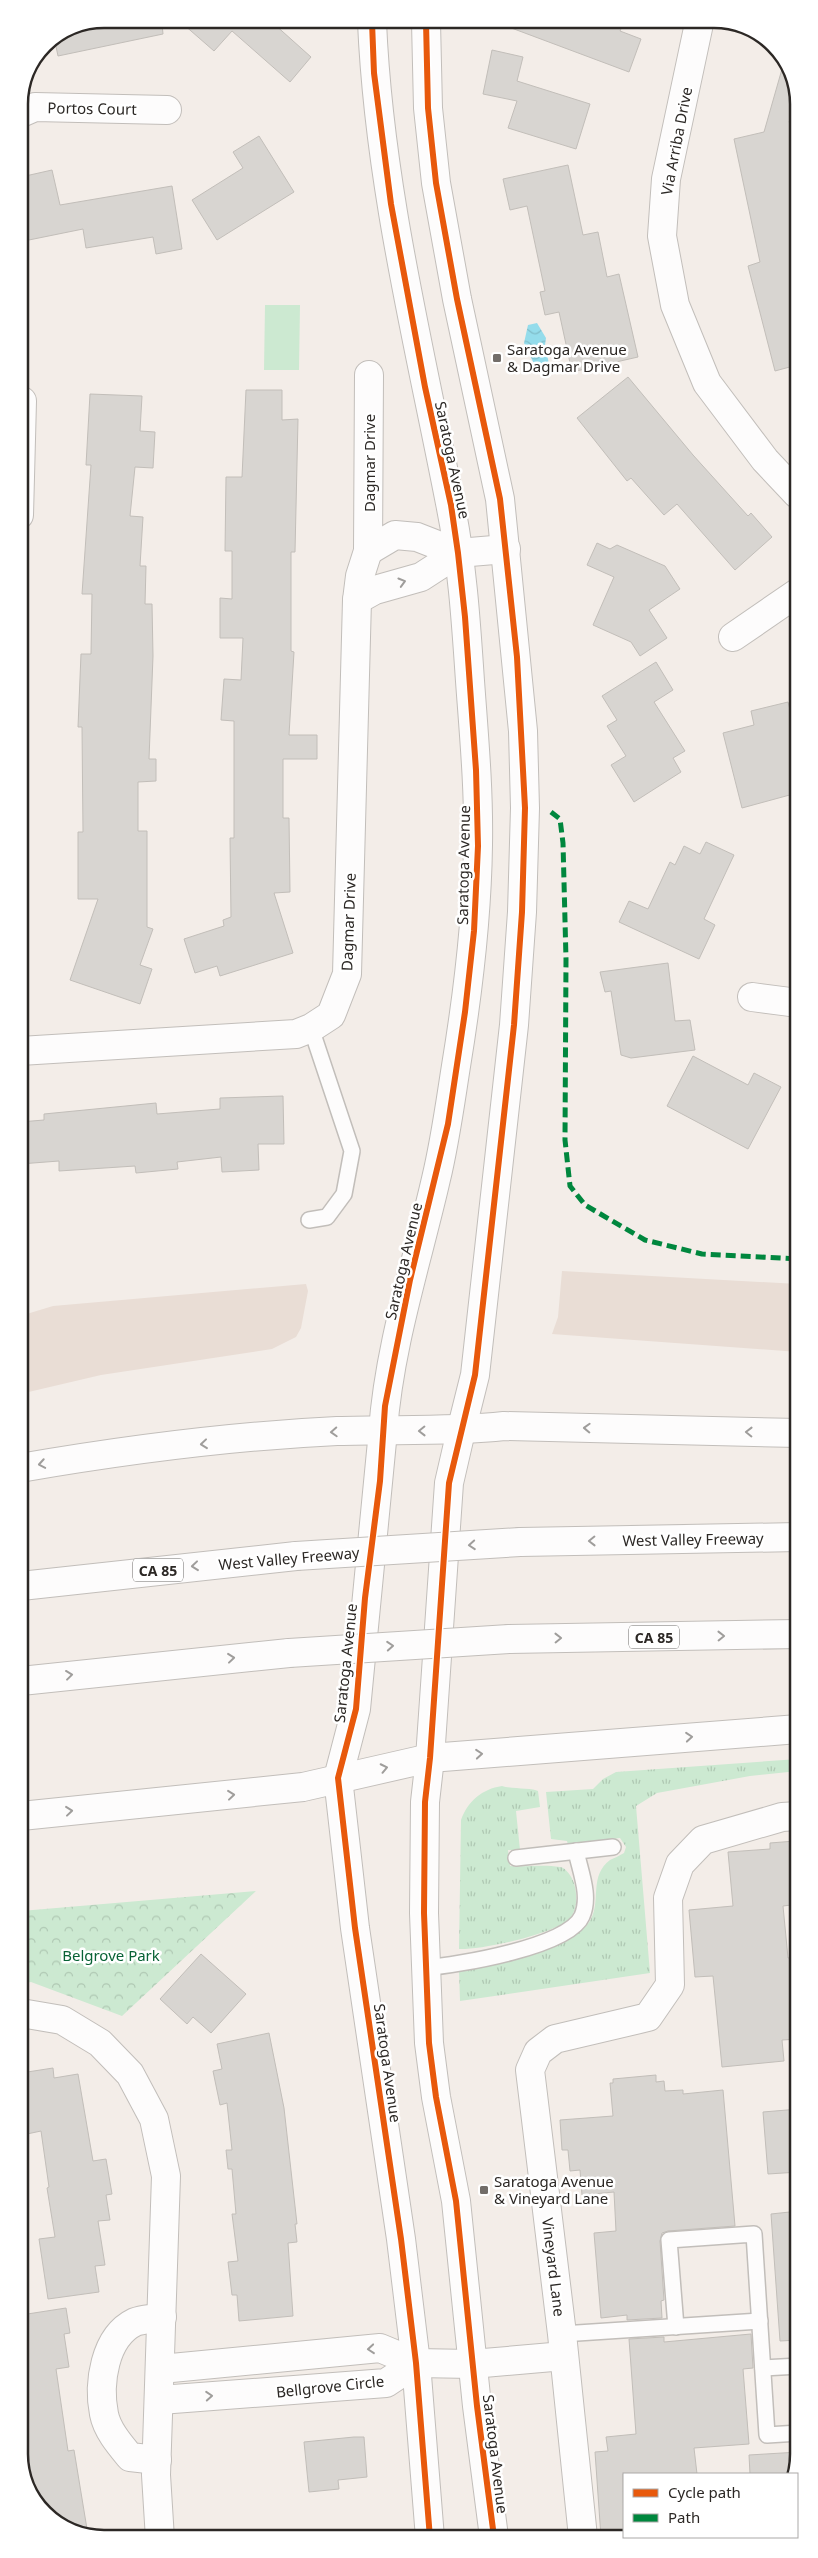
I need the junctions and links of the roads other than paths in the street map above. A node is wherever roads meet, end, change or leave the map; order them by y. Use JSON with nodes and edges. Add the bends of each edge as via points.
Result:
{"nodes":[{"id":1,"x":372,"y":27,"type":"edge"},
{"id":2,"x":426,"y":28,"type":"edge"},
{"id":3,"x":698,"y":28,"type":"edge"},
{"id":4,"x":167,"y":110,"type":"dead end"},
{"id":5,"x":27,"y":111,"type":"edge"},
{"id":6,"x":369,"y":375,"type":"dead end"},
{"id":7,"x":790,"y":487,"type":"edge"},
{"id":8,"x":506,"y":549,"type":"junction"},
{"id":9,"x":368,"y":551,"type":"junction"},
{"id":10,"x":458,"y":553,"type":"junction"},
{"id":11,"x":790,"y":598,"type":"edge"},
{"id":12,"x":358,"y":600,"type":"junction"},
{"id":13,"x":732,"y":637,"type":"dead end"},
{"id":14,"x":752,"y":997,"type":"dead end"},
{"id":15,"x":790,"y":1002,"type":"edge"},
{"id":16,"x":311,"y":1028,"type":"junction"},
{"id":17,"x":27,"y":1051,"type":"edge"},
{"id":18,"x":309,"y":1220,"type":"dead end"},
{"id":19,"x":461,"y":1431,"type":"junction"},
{"id":20,"x":383,"y":1432,"type":"junction"},
{"id":21,"x":790,"y":1433,"type":"edge"},
{"id":22,"x":27,"y":1467,"type":"edge"},
{"id":23,"x":790,"y":1537,"type":"edge"},
{"id":24,"x":27,"y":1585,"type":"edge"},
{"id":25,"x":790,"y":1634,"type":"edge"},
{"id":26,"x":27,"y":1680,"type":"edge"},
{"id":27,"x":790,"y":1730,"type":"edge"},
{"id":28,"x":430,"y":1758,"type":"junction"},
{"id":29,"x":338,"y":1778,"type":"junction"},
{"id":30,"x":27,"y":1815,"type":"edge"},
{"id":31,"x":790,"y":1816,"type":"edge"},
{"id":32,"x":613,"y":1847,"type":"dead end"},
{"id":33,"x":576,"y":1851,"type":"junction"},
{"id":34,"x":516,"y":1858,"type":"dead end"},
{"id":35,"x":424,"y":1968,"type":"junction"},
{"id":36,"x":27,"y":2014,"type":"edge"},
{"id":37,"x":162,"y":2317,"type":"junction"},
{"id":38,"x":760,"y":2321,"type":"junction"},
{"id":39,"x":676,"y":2327,"type":"junction"},
{"id":40,"x":563,"y":2345,"type":"junction"},
{"id":41,"x":416,"y":2363,"type":"junction"},
{"id":42,"x":472,"y":2364,"type":"junction"},
{"id":43,"x":790,"y":2366,"type":"edge"},
{"id":44,"x":763,"y":2368,"type":"junction"},
{"id":45,"x":161,"y":2369,"type":"junction"},
{"id":46,"x":160,"y":2400,"type":"junction"},
{"id":47,"x":790,"y":2434,"type":"edge"},
{"id":48,"x":157,"y":2460,"type":"junction"},
{"id":49,"x":160,"y":2530,"type":"edge"},
{"id":50,"x":429,"y":2530,"type":"edge"},
{"id":51,"x":493,"y":2530,"type":"edge"},
{"id":52,"x":582,"y":2530,"type":"edge"}],
"edges":[{"from":1,"to":10,"type":"main road","name":"Saratoga Avenue","via":[[374,73],[391,204]]},
{"from":2,"to":8,"type":"main road","name":"Saratoga Avenue","via":[[428,108],[436,183],[500,499]]},
{"from":3,"to":7,"type":"main road","name":"Via Arriba Drive","via":[[666,179],[662,236],[676,305],[707,383],[765,460]]},
{"from":4,"to":5,"type":"main road","name":"Portos Court","via":[[36,107]]},
{"from":6,"to":9,"type":"main road","name":"Dagmar Drive"},
{"from":8,"to":10,"type":"main road"},
{"from":8,"to":19,"type":"main road","name":"Saratoga Avenue","via":[[523,731],[522,912],[514,1025],[474,1374]]},
{"from":9,"to":10,"type":"main road","via":[[395,535],[417,537]]},
{"from":9,"to":12,"type":"main road","name":"Dagmar Drive","via":[[360,576]]},
{"from":12,"to":10,"type":"main road","one_way":true,"via":[[376,590],[421,577]]},
{"from":10,"to":20,"type":"main road","name":"Saratoga Avenue","via":[[466,617],[476,770],[478,846],[474,931],[448,1124],[410,1280],[385,1406]]},
{"from":11,"to":13,"type":"main road"},
{"from":12,"to":16,"type":"main road","name":"Dagmar Drive","via":[[347,974],[331,1015]]},
{"from":14,"to":15,"type":"main road"},
{"from":16,"to":17,"type":"main road","name":"Dagmar Drive","via":[[296,1034]]},
{"from":16,"to":18,"type":"lane","via":[[352,1151],[344,1194],[327,1217]]},
{"from":19,"to":20,"type":"main road","one_way":true},
{"from":21,"to":19,"type":"main road","one_way":true,"via":[[504,1426]]},
{"from":19,"to":28,"type":"main road","name":"Saratoga Avenue","via":[[448,1483]]},
{"from":20,"to":22,"type":"main road","one_way":true,"via":[[337,1431],[150,1449]]},
{"from":20,"to":29,"type":"main road","name":"Saratoga Avenue","via":[[356,1709]]},
{"from":23,"to":24,"type":"main road","name":"West Valley Freeway","number":"CA 85","one_way":true,"bridge":true,"via":[[520,1542],[296,1556]]},
{"from":26,"to":25,"type":"main road","number":"CA 85","one_way":true,"bridge":true,"via":[[289,1653],[509,1639]]},
{"from":28,"to":27,"type":"main road","one_way":true},
{"from":29,"to":28,"type":"main road","one_way":true},
{"from":28,"to":35,"type":"main road","name":"Saratoga Avenue","via":[[425,1802]]},
{"from":30,"to":29,"type":"main road","one_way":true,"via":[[303,1788]]},
{"from":29,"to":41,"type":"main road","name":"Saratoga Avenue","via":[[354,1919]]},
{"from":31,"to":40,"type":"main road","name":"Vineyard Lane","via":[[703,1840],[680,1864],[668,1898],[670,1985],[648,2017],[555,2040],[538,2052],[530,2070]]},
{"from":32,"to":33,"type":"lane"},
{"from":33,"to":34,"type":"lane"},
{"from":33,"to":35,"type":"lane","via":[[586,1893],[582,1916],[570,1930],[507,1953],[457,1965]]},
{"from":35,"to":42,"type":"main road","name":"Saratoga Avenue","via":[[429,2042],[456,2201]]},
{"from":36,"to":37,"type":"main road","via":[[62,2020],[100,2043],[130,2074],[154,2119],[166,2176]]},
{"from":37,"to":45,"type":"main road"},
{"from":37,"to":48,"type":"main road","via":[[136,2322],[114,2340],[103,2370],[104,2415],[117,2442],[130,2457]]},
{"from":38,"to":39,"type":"lane"},
{"from":38,"to":39,"type":"lane","via":[[754,2234],[669,2240]]},
{"from":38,"to":44,"type":"lane"},
{"from":39,"to":40,"type":"lane"},
{"from":40,"to":42,"type":"main road"},
{"from":40,"to":52,"type":"main road","name":"Vineyard Lane"},
{"from":41,"to":42,"type":"main road"},
{"from":41,"to":45,"type":"main road","name":"Bellgrove Circle","one_way":true,"via":[[380,2348]]},
{"from":46,"to":41,"type":"main road","name":"Bellgrove Circle","one_way":true,"via":[[386,2384]]},
{"from":41,"to":50,"type":"main road","name":"Saratoga Avenue"},
{"from":42,"to":51,"type":"main road","name":"Saratoga Avenue"},
{"from":43,"to":44,"type":"lane"},
{"from":44,"to":47,"type":"lane","via":[[767,2435]]},
{"from":45,"to":46,"type":"main road"},
{"from":46,"to":48,"type":"main road"},
{"from":48,"to":49,"type":"main road"}]}
